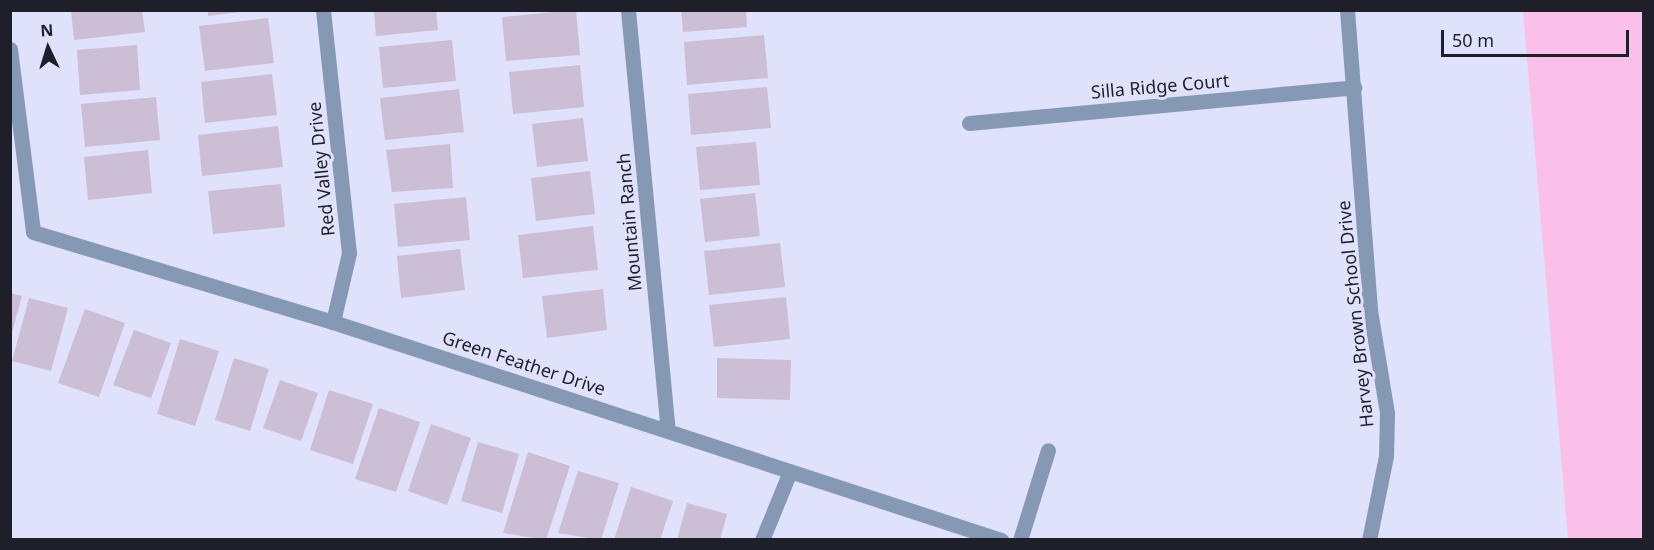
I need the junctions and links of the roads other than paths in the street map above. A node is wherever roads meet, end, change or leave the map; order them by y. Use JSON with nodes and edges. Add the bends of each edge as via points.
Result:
{"nodes":[{"id":1,"x":323,"y":10,"type":"edge"},
{"id":2,"x":628,"y":10,"type":"edge"},
{"id":3,"x":1347,"y":10,"type":"edge"},
{"id":4,"x":10,"y":49,"type":"edge"},
{"id":5,"x":1354,"y":87,"type":"junction"},
{"id":6,"x":969,"y":123,"type":"dead end"},
{"id":7,"x":333,"y":322,"type":"junction"},
{"id":8,"x":668,"y":430,"type":"junction"},
{"id":9,"x":1048,"y":450,"type":"dead end"},
{"id":10,"x":789,"y":474,"type":"junction"},
{"id":11,"x":762,"y":540,"type":"edge"},
{"id":12,"x":1001,"y":540,"type":"edge"},
{"id":13,"x":1020,"y":540,"type":"edge"},
{"id":14,"x":1370,"y":540,"type":"edge"}],
"edges":[{"from":1,"to":7,"type":"street","name":"Red Valley Drive","via":[[350,253]]},
{"from":2,"to":8,"type":"street","name":"Mountain Ranch"},
{"from":3,"to":5,"type":"street","name":"Harvey Brown School Drive"},
{"from":4,"to":7,"type":"street","name":"Green Feather Drive","via":[[33,232]]},
{"from":5,"to":6,"type":"street","name":"Silla Ridge Court"},
{"from":5,"to":14,"type":"street","name":"Harvey Brown School Drive","via":[[1371,310],[1388,413],[1386,456]]},
{"from":7,"to":8,"type":"street","name":"Green Feather Drive"},
{"from":8,"to":10,"type":"street","name":"Green Feather Drive"},
{"from":9,"to":13,"type":"street"},
{"from":10,"to":11,"type":"street"},
{"from":10,"to":12,"type":"street","name":"Green Feather Drive"}]}
